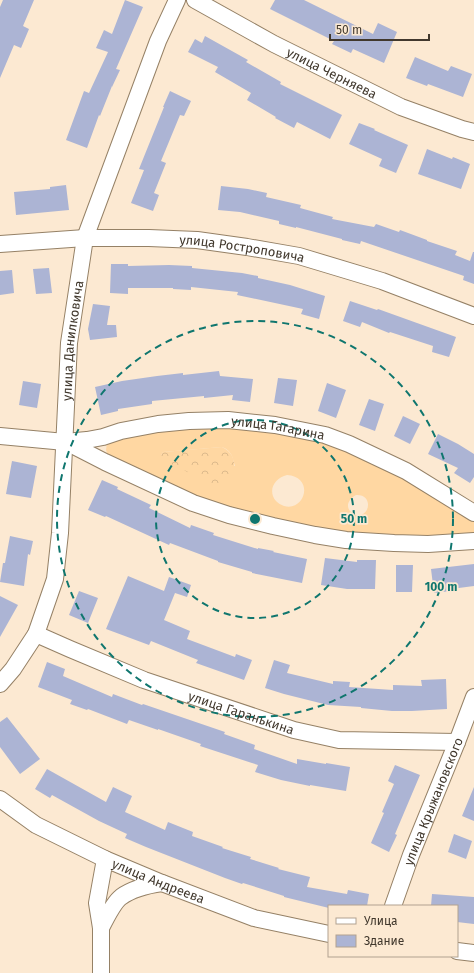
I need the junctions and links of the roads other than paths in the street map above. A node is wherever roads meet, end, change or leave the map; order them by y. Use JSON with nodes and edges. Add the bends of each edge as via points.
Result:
{"nodes":[{"id":1,"x":177,"y":0,"type":"edge"},
{"id":2,"x":195,"y":0,"type":"edge"},
{"id":3,"x":474,"y":132,"type":"edge"},
{"id":4,"x":84,"y":238,"type":"junction"},
{"id":5,"x":0,"y":244,"type":"edge"},
{"id":6,"x":474,"y":316,"type":"edge"},
{"id":7,"x":0,"y":436,"type":"edge"},
{"id":8,"x":65,"y":442,"type":"junction"},
{"id":9,"x":474,"y":513,"type":"edge"},
{"id":10,"x":474,"y":541,"type":"edge"},
{"id":11,"x":36,"y":634,"type":"junction"},
{"id":12,"x":0,"y":684,"type":"edge"},
{"id":13,"x":474,"y":697,"type":"edge"},
{"id":14,"x":457,"y":742,"type":"junction"},
{"id":15,"x":0,"y":799,"type":"edge"},
{"id":16,"x":105,"y":859,"type":"junction"},
{"id":17,"x":162,"y":883,"type":"junction"},
{"id":18,"x":393,"y":905,"type":"edge"},
{"id":19,"x":101,"y":928,"type":"junction"},
{"id":20,"x":328,"y":934,"type":"edge"},
{"id":21,"x":458,"y":951,"type":"edge"},
{"id":22,"x":474,"y":953,"type":"edge"},
{"id":23,"x":100,"y":973,"type":"edge"}],
"edges":[{"from":1,"to":4,"type":"street","name":"улица Данилковича","via":[[158,41]]},
{"from":2,"to":3,"type":"street","name":"улица Черняева","via":[[274,44],[400,107]]},
{"from":4,"to":5,"type":"street","name":"улица Ростроповича"},
{"from":4,"to":6,"type":"street","name":"улица Ростроповича","via":[[197,240],[299,256],[382,280]]},
{"from":4,"to":8,"type":"street","name":"улица Данилковича","via":[[69,343]]},
{"from":7,"to":8,"type":"street","name":"улица Гагарина"},
{"from":8,"to":9,"type":"street","name":"улица Гагарина","via":[[181,422],[228,420],[275,425],[325,435],[349,444],[406,471]]},
{"from":8,"to":10,"type":"street","name":"улица Гагарина","via":[[193,503],[273,526],[346,540],[428,544]]},
{"from":8,"to":11,"type":"street","name":"улица Данилковича","via":[[55,579]]},
{"from":11,"to":12,"type":"street","name":"улица Данилковича"},
{"from":11,"to":14,"type":"street","name":"улица Гаранькина","via":[[144,680],[294,730],[339,740]]},
{"from":13,"to":14,"type":"street","name":"улица Крыжановского"},
{"from":14,"to":18,"type":"street","name":"улица Крыжановского"},
{"from":15,"to":16,"type":"street","name":"улица Андреева","via":[[36,825]]},
{"from":16,"to":17,"type":"street","name":"улица Андреева"},
{"from":16,"to":19,"type":"street","via":[[98,902]]},
{"from":17,"to":19,"type":"street","via":[[142,886],[120,897],[106,916]]},
{"from":17,"to":20,"type":"street","name":"улица Андреева","via":[[254,918]]},
{"from":19,"to":23,"type":"street"},
{"from":21,"to":22,"type":"street"}]}
